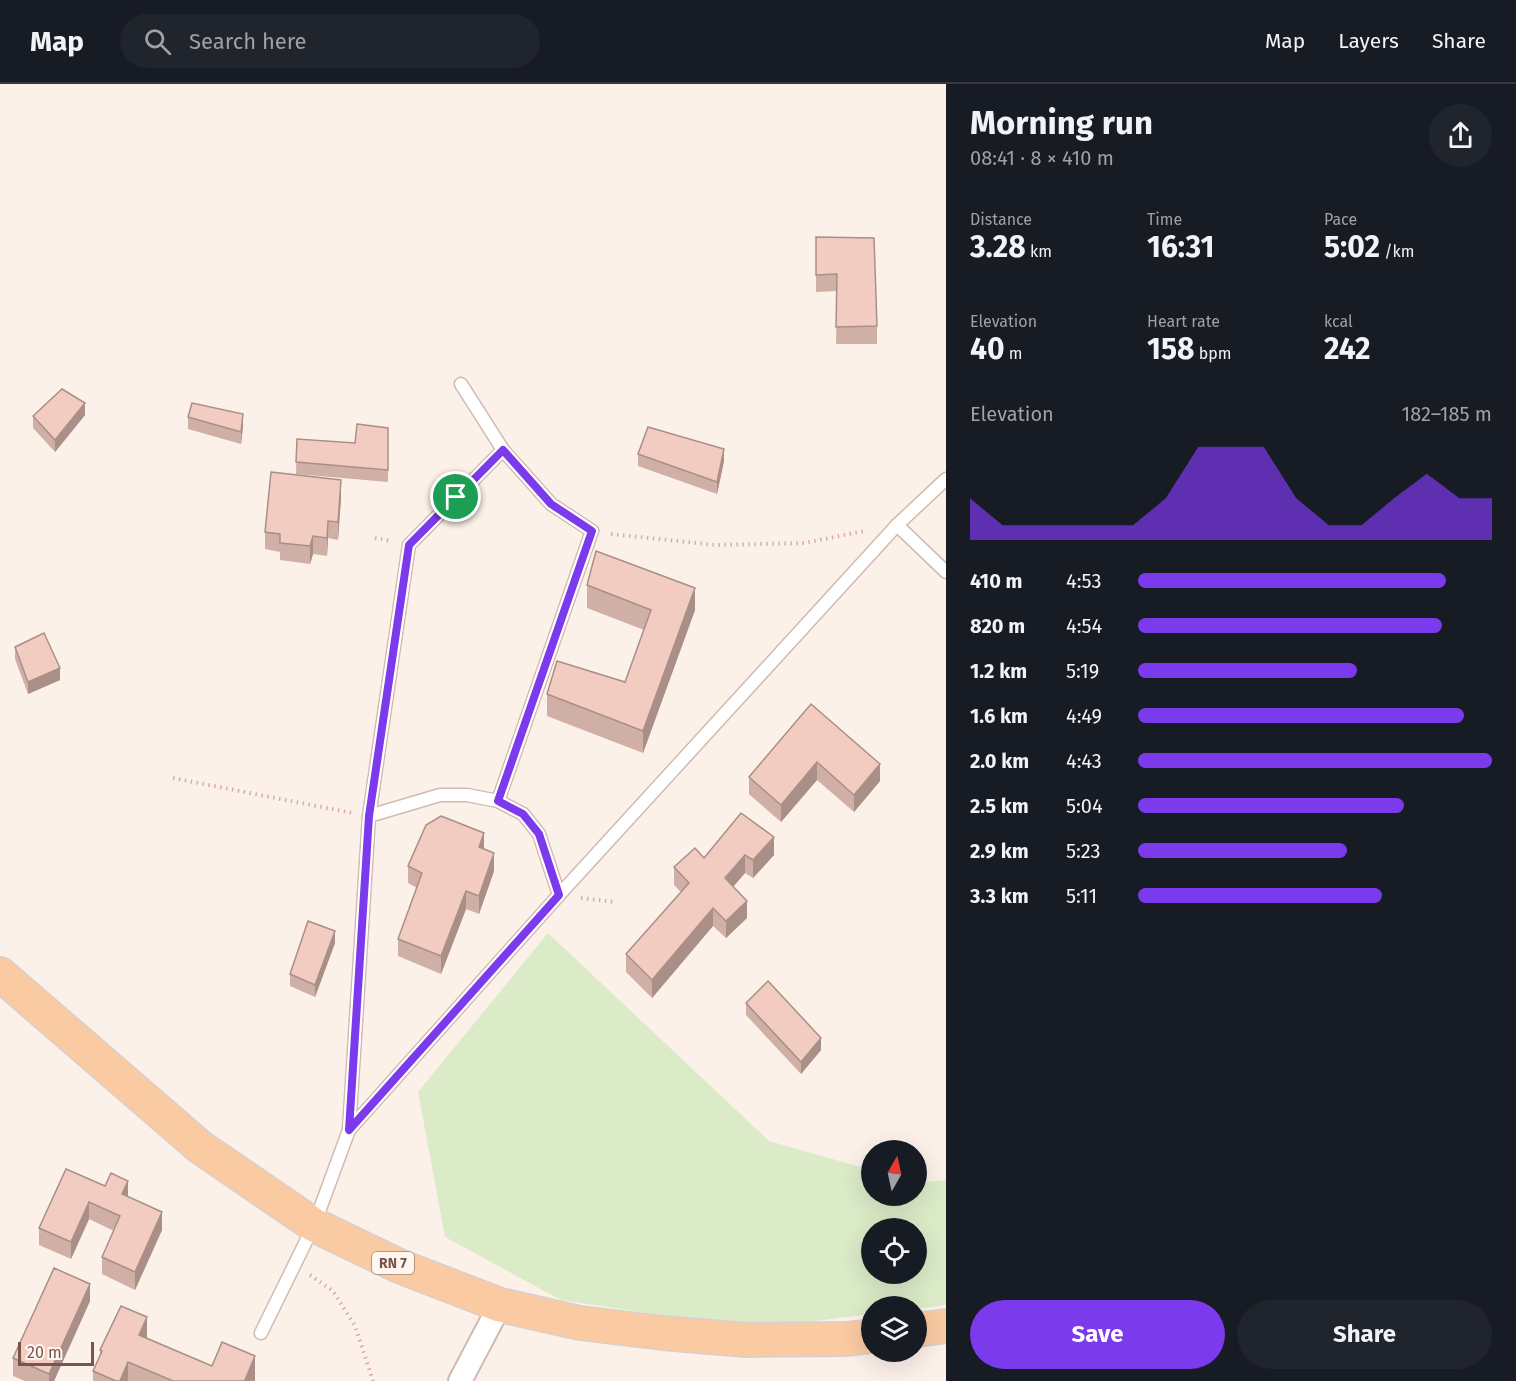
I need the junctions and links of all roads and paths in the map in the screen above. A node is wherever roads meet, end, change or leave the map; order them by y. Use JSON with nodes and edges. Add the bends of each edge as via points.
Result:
{"nodes":[{"id":1,"x":461,"y":384,"type":"dead end"},
{"id":2,"x":503,"y":450,"type":"junction"},
{"id":3,"x":946,"y":479,"type":"edge"},
{"id":4,"x":897,"y":525,"type":"junction"},
{"id":5,"x":592,"y":531,"type":"junction"},
{"id":6,"x":946,"y":572,"type":"edge"},
{"id":7,"x":173,"y":778,"type":"dead end"},
{"id":8,"x":498,"y":801,"type":"junction"},
{"id":9,"x":369,"y":816,"type":"junction"},
{"id":10,"x":559,"y":895,"type":"junction"},
{"id":11,"x":616,"y":902,"type":"dead end"},
{"id":12,"x":0,"y":974,"type":"edge"},
{"id":13,"x":349,"y":1130,"type":"junction"},
{"id":14,"x":314,"y":1225,"type":"junction"},
{"id":15,"x":295,"y":1264,"type":"junction"},
{"id":16,"x":500,"y":1305,"type":"junction"},
{"id":17,"x":946,"y":1326,"type":"edge"},
{"id":18,"x":927,"y":1329,"type":"edge"},
{"id":19,"x":261,"y":1333,"type":"dead end"},
{"id":20,"x":861,"y":1337,"type":"edge"},
{"id":21,"x":374,"y":1381,"type":"edge"},
{"id":22,"x":460,"y":1381,"type":"edge"}],
"edges":[{"from":1,"to":2,"type":"lane"},
{"from":2,"to":5,"type":"lane","via":[[551,504]]},
{"from":2,"to":9,"type":"lane","via":[[409,545]]},
{"from":3,"to":4,"type":"lane"},
{"from":4,"to":5,"type":"path","via":[[804,543],[738,545]]},
{"from":4,"to":6,"type":"lane"},
{"from":4,"to":10,"type":"lane"},
{"from":5,"to":8,"type":"lane"},
{"from":7,"to":9,"type":"path"},
{"from":8,"to":9,"type":"lane","via":[[440,795]]},
{"from":8,"to":10,"type":"lane","via":[[523,814],[539,834]]},
{"from":9,"to":13,"type":"lane"},
{"from":10,"to":11,"type":"path"},
{"from":10,"to":13,"type":"lane"},
{"from":12,"to":14,"type":"main road","name":"RN 7","number":"RN 7","via":[[200,1147]]},
{"from":13,"to":14,"type":"lane"},
{"from":14,"to":15,"type":"lane"},
{"from":14,"to":16,"type":"main road","name":"RN 7","number":"RN 7","via":[[399,1266]]},
{"from":15,"to":19,"type":"lane"},
{"from":15,"to":21,"type":"path","via":[[333,1291],[355,1326]]},
{"from":16,"to":20,"type":"main road","name":"RN 7","number":"RN 7","via":[[580,1323],[663,1333],[746,1340]]},
{"from":16,"to":22,"type":"street"},
{"from":17,"to":18,"type":"main road"}]}
